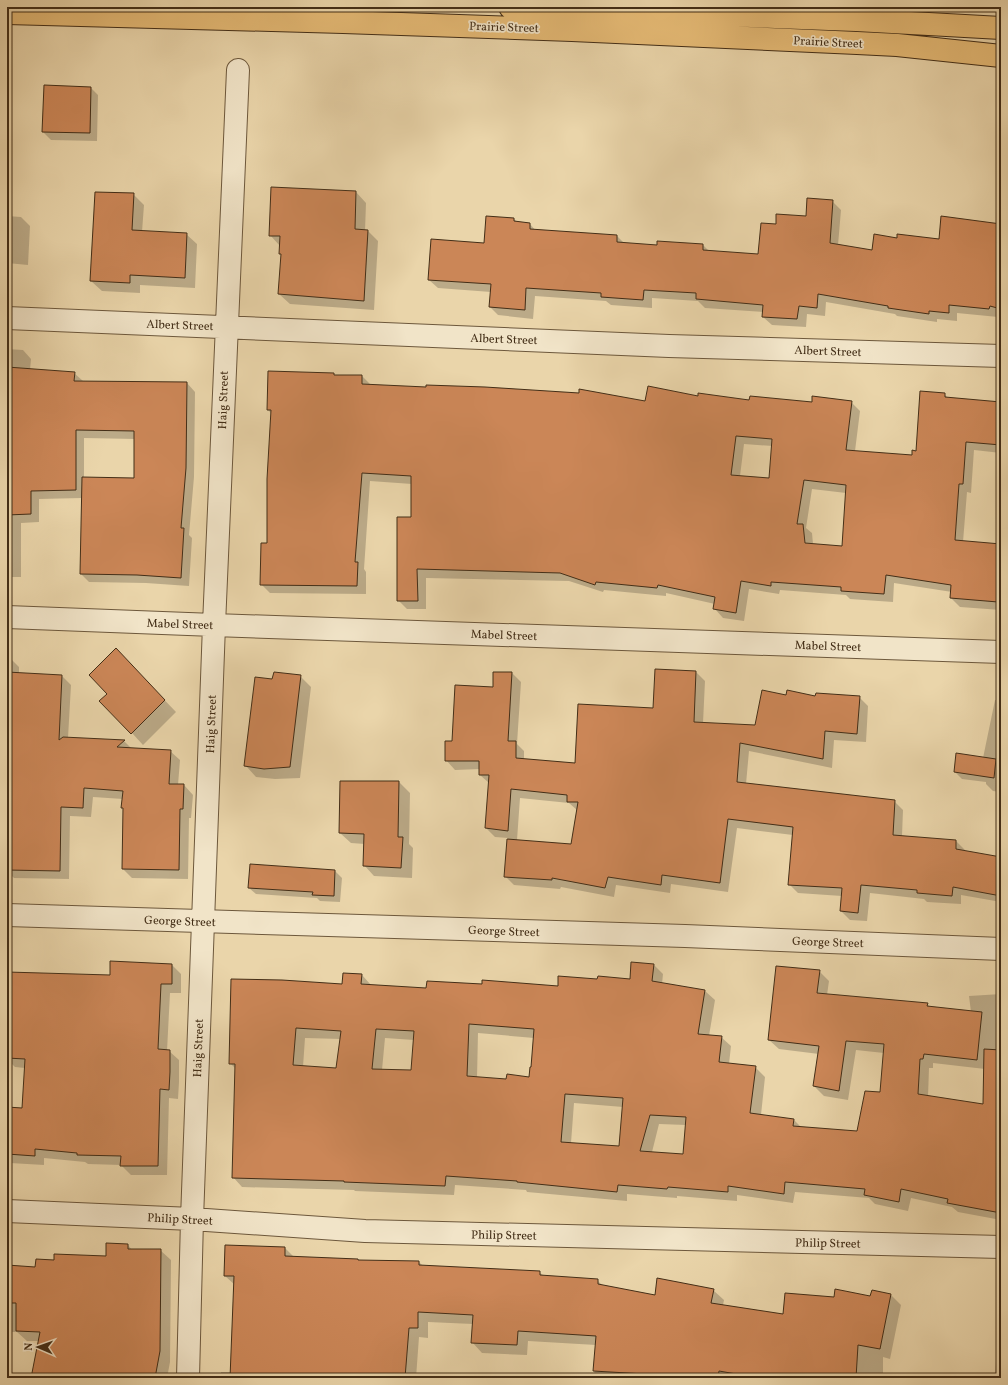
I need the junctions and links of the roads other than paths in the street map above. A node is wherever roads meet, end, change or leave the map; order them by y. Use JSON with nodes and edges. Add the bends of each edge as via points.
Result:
{"nodes":[{"id":1,"x":510,"y":7,"type":"edge"},
{"id":2,"x":7,"y":13,"type":"edge"},
{"id":3,"x":1001,"y":28,"type":"edge"},
{"id":4,"x":1001,"y":56,"type":"edge"},
{"id":5,"x":238,"y":70,"type":"dead end"},
{"id":6,"x":7,"y":318,"type":"edge"},
{"id":7,"x":226,"y":327,"type":"junction"},
{"id":8,"x":1001,"y":356,"type":"edge"},
{"id":9,"x":7,"y":617,"type":"edge"},
{"id":10,"x":214,"y":625,"type":"junction"},
{"id":11,"x":1001,"y":652,"type":"edge"},
{"id":12,"x":7,"y":915,"type":"edge"},
{"id":13,"x":203,"y":921,"type":"junction"},
{"id":14,"x":1001,"y":949,"type":"edge"},
{"id":15,"x":7,"y":1211,"type":"edge"},
{"id":16,"x":192,"y":1219,"type":"junction"},
{"id":17,"x":1001,"y":1247,"type":"edge"},
{"id":18,"x":188,"y":1378,"type":"edge"}],
"edges":[{"from":1,"to":3,"type":"main road","name":"Prairie Street"},
{"from":2,"to":4,"type":"main road","name":"Prairie Street","via":[[572,30],[897,45]]},
{"from":5,"to":7,"type":"street","name":"Haig Street"},
{"from":6,"to":7,"type":"street","name":"Albert Street"},
{"from":7,"to":8,"type":"street","name":"Albert Street","via":[[669,346]]},
{"from":7,"to":10,"type":"street","name":"Haig Street"},
{"from":9,"to":10,"type":"street","name":"Mabel Street"},
{"from":10,"to":11,"type":"street","name":"Mabel Street"},
{"from":10,"to":13,"type":"street","name":"Haig Street"},
{"from":12,"to":13,"type":"street","name":"George Street"},
{"from":13,"to":14,"type":"street","name":"George Street"},
{"from":13,"to":16,"type":"street","name":"Haig Street"},
{"from":15,"to":16,"type":"street","name":"Philip Street"},
{"from":16,"to":17,"type":"street","name":"Philip Street","via":[[365,1231]]},
{"from":16,"to":18,"type":"street","name":"Haig Street"}]}
